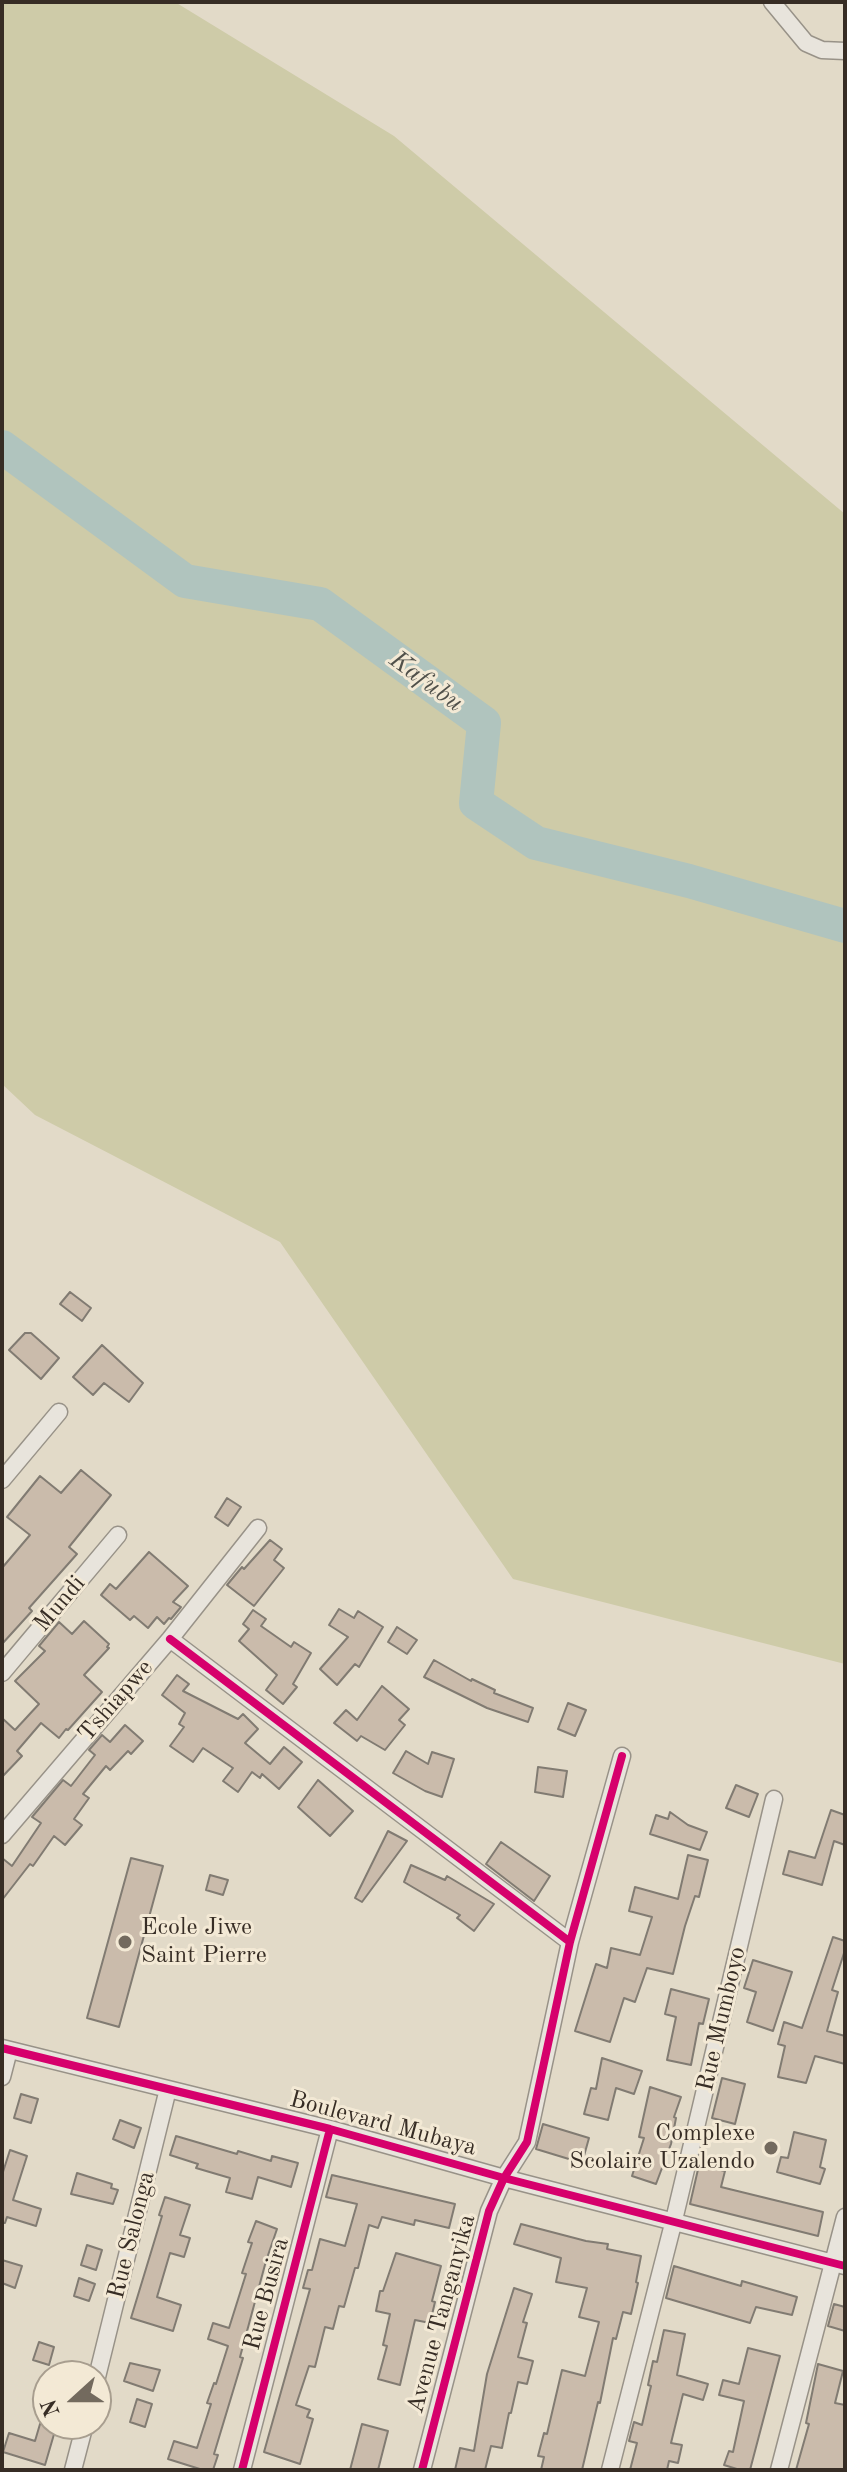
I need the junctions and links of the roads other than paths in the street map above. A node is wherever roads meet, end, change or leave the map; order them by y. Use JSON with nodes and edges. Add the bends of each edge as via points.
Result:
{"nodes":[{"id":1,"x":772,"y":2,"type":"edge"},
{"id":2,"x":845,"y":51,"type":"edge"},
{"id":3,"x":59,"y":1412,"type":"dead end"},
{"id":4,"x":2,"y":1480,"type":"edge"},
{"id":5,"x":258,"y":1528,"type":"dead end"},
{"id":6,"x":118,"y":1535,"type":"dead end"},
{"id":7,"x":170,"y":1639,"type":"junction"},
{"id":8,"x":2,"y":1673,"type":"edge"},
{"id":9,"x":622,"y":1756,"type":"dead end"},
{"id":10,"x":774,"y":1799,"type":"dead end"},
{"id":11,"x":2,"y":1835,"type":"edge"},
{"id":12,"x":570,"y":1942,"type":"junction"},
{"id":13,"x":6,"y":2049,"type":"edge"},
{"id":14,"x":2,"y":2077,"type":"edge"},
{"id":15,"x":168,"y":2089,"type":"junction"},
{"id":16,"x":330,"y":2129,"type":"junction"},
{"id":17,"x":504,"y":2178,"type":"junction"},
{"id":18,"x":845,"y":2217,"type":"edge"},
{"id":19,"x":674,"y":2220,"type":"junction"},
{"id":20,"x":840,"y":2264,"type":"edge"},
{"id":21,"x":101,"y":2360,"type":"edge"},
{"id":22,"x":81,"y":2440,"type":"edge"},
{"id":23,"x":73,"y":2470,"type":"edge"},
{"id":24,"x":242,"y":2470,"type":"edge"},
{"id":25,"x":422,"y":2470,"type":"edge"},
{"id":26,"x":610,"y":2470,"type":"edge"},
{"id":27,"x":779,"y":2470,"type":"edge"}],
"edges":[{"from":1,"to":2,"type":"street","via":[[806,43]]},
{"from":3,"to":4,"type":"street"},
{"from":5,"to":7,"type":"street","name":"Tshiapwe"},
{"from":6,"to":8,"type":"street","name":"Mundi"},
{"from":7,"to":11,"type":"street","name":"Tshiapwe"},
{"from":7,"to":12,"type":"street"},
{"from":9,"to":12,"type":"street","name":"Avenue Tanganyika"},
{"from":10,"to":19,"type":"street","name":"Rue Mumboyo"},
{"from":12,"to":17,"type":"street","name":"Avenue Tanganyika","via":[[527,2142]]},
{"from":13,"to":14,"type":"street"},
{"from":13,"to":15,"type":"street","name":"Boulevard Mubaya"},
{"from":15,"to":16,"type":"street","name":"Boulevard Mubaya"},
{"from":15,"to":21,"type":"street","name":"Rue Salonga"},
{"from":16,"to":17,"type":"street","name":"Boulevard Mubaya"},
{"from":16,"to":24,"type":"street","name":"Rue Busira"},
{"from":17,"to":19,"type":"street","name":"Boulevard Mubaya"},
{"from":17,"to":25,"type":"street","name":"Avenue Tanganyika","via":[[489,2211]]},
{"from":18,"to":20,"type":"street"},
{"from":19,"to":20,"type":"street","name":"Boulevard Mubaya"},
{"from":19,"to":26,"type":"street","name":"Rue Mumboyo"},
{"from":20,"to":27,"type":"street"},
{"from":22,"to":23,"type":"street"}]}
